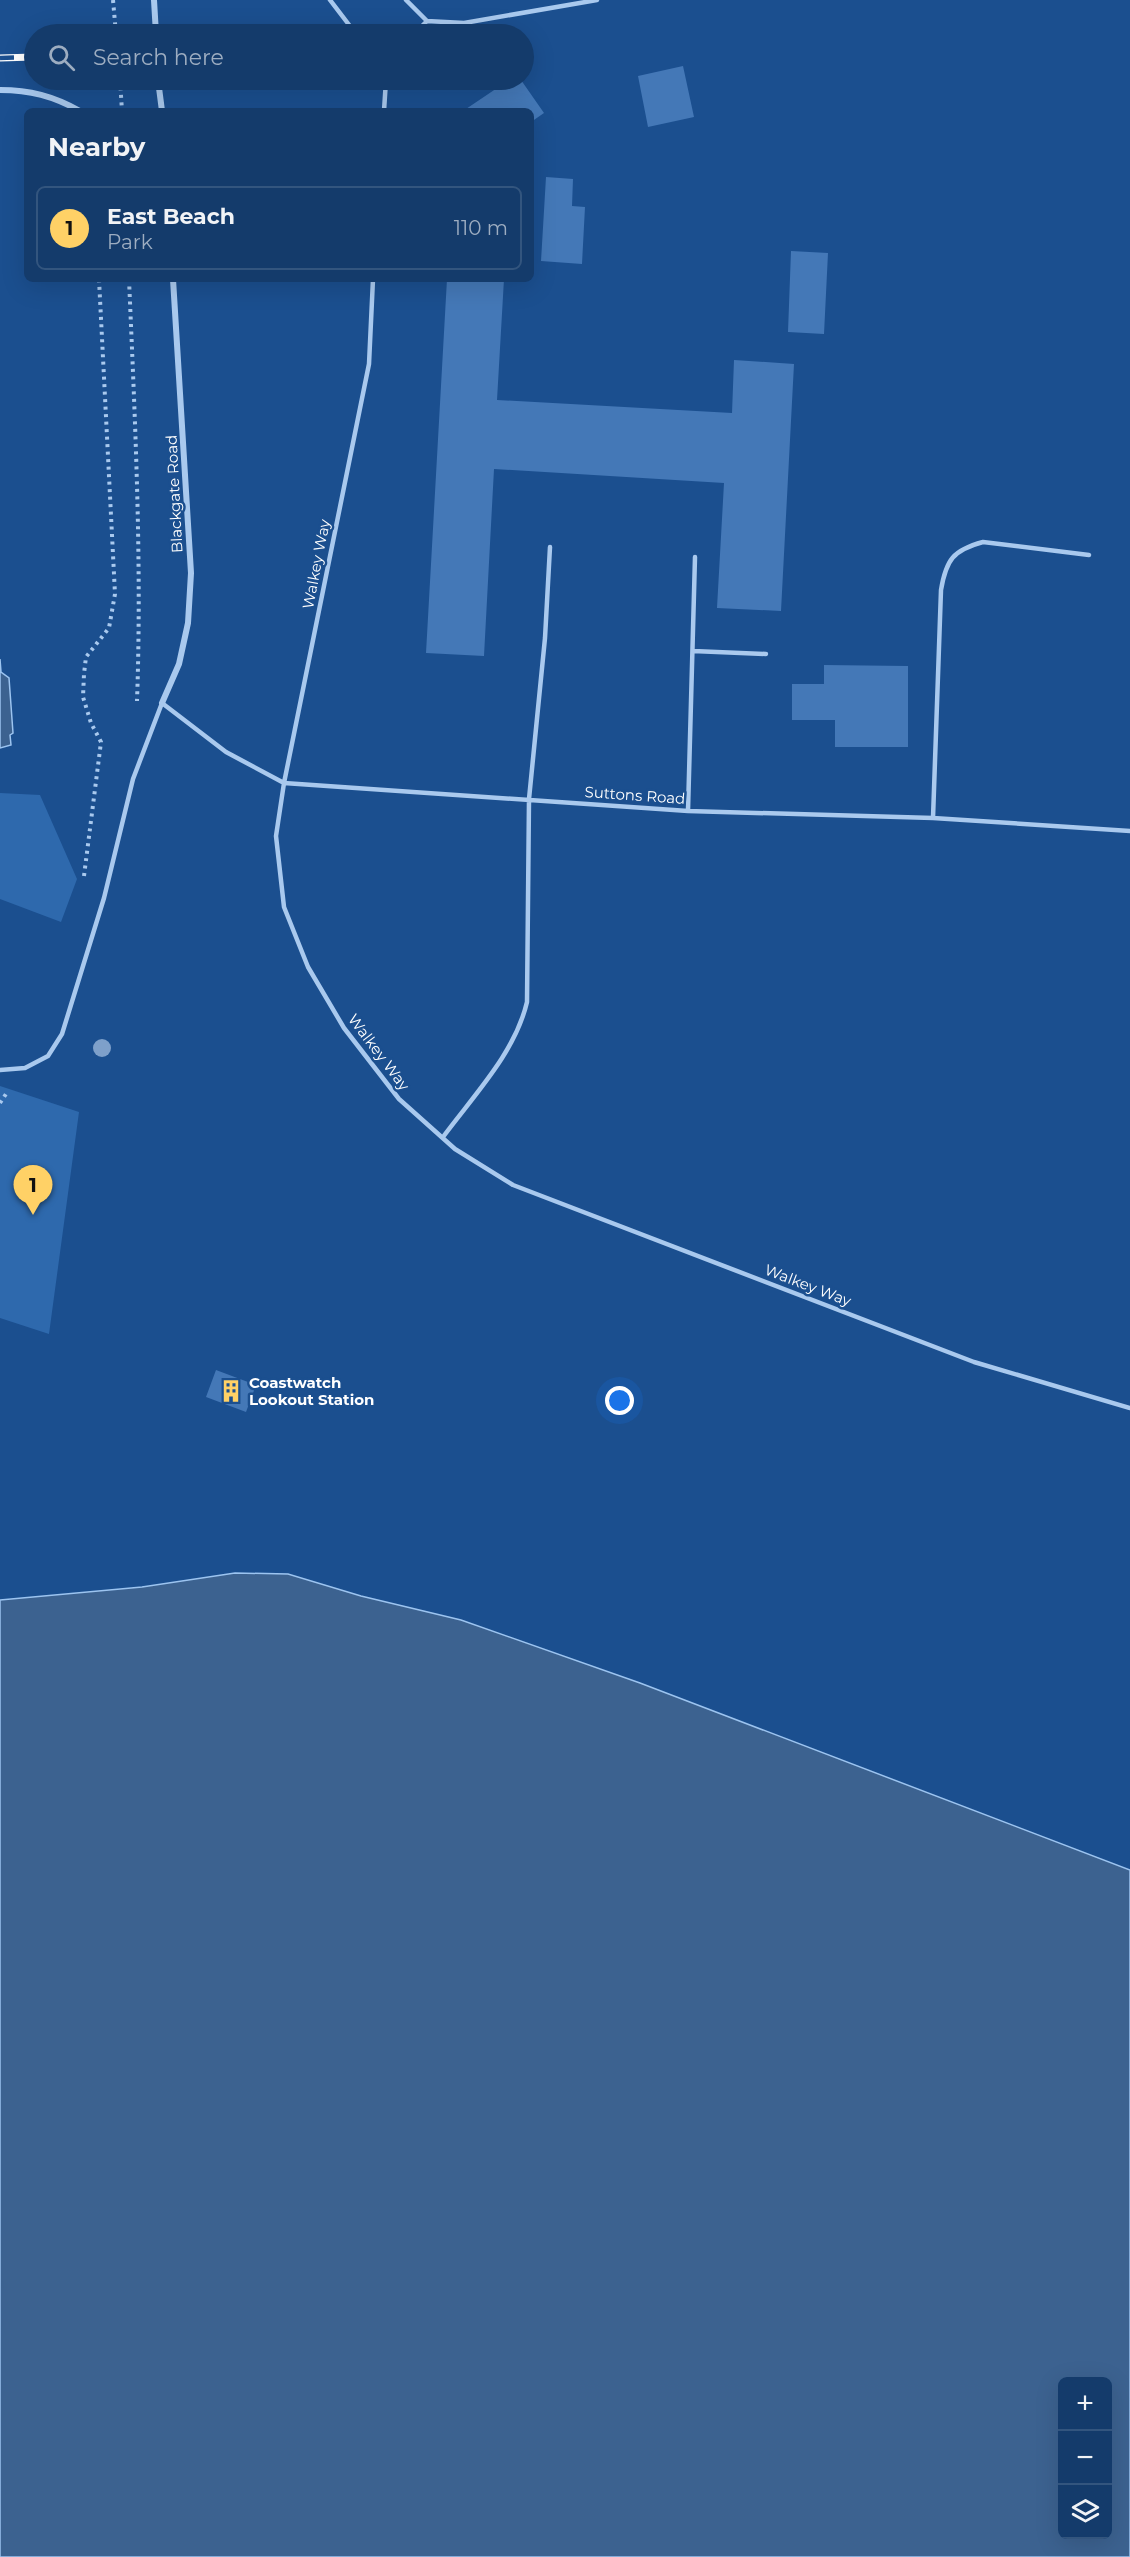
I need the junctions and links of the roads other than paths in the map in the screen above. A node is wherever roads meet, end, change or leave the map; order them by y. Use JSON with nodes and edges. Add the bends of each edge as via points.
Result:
{"nodes":[{"id":1,"x":154,"y":0,"type":"edge"},
{"id":2,"x":330,"y":0,"type":"edge"},
{"id":3,"x":406,"y":0,"type":"edge"},
{"id":4,"x":597,"y":0,"type":"edge"},
{"id":5,"x":427,"y":21,"type":"junction"},
{"id":6,"x":155,"y":24,"type":"edge"},
{"id":7,"x":348,"y":24,"type":"edge"},
{"id":8,"x":424,"y":24,"type":"edge"},
{"id":9,"x":0,"y":90,"type":"edge"},
{"id":10,"x":24,"y":90,"type":"edge"},
{"id":11,"x":28,"y":90,"type":"edge"},
{"id":12,"x":159,"y":90,"type":"edge"},
{"id":13,"x":385,"y":90,"type":"edge"},
{"id":14,"x":75,"y":108,"type":"edge"},
{"id":15,"x":162,"y":108,"type":"edge"},
{"id":16,"x":384,"y":108,"type":"edge"},
{"id":17,"x":173,"y":282,"type":"edge"},
{"id":18,"x":374,"y":282,"type":"edge"},
{"id":19,"x":550,"y":547,"type":"dead end"},
{"id":20,"x":1089,"y":555,"type":"dead end"},
{"id":21,"x":695,"y":557,"type":"dead end"},
{"id":22,"x":693,"y":651,"type":"junction"},
{"id":23,"x":766,"y":654,"type":"dead end"},
{"id":24,"x":162,"y":703,"type":"junction"},
{"id":25,"x":284,"y":783,"type":"junction"},
{"id":26,"x":529,"y":799,"type":"junction"},
{"id":27,"x":688,"y":811,"type":"junction"},
{"id":28,"x":933,"y":818,"type":"junction"},
{"id":29,"x":1130,"y":831,"type":"edge"},
{"id":30,"x":0,"y":1070,"type":"edge"},
{"id":31,"x":443,"y":1137,"type":"junction"},
{"id":32,"x":1130,"y":1407,"type":"edge"}],
"edges":[{"from":1,"to":6,"type":"street"},
{"from":2,"to":7,"type":"lane"},
{"from":3,"to":5,"type":"lane"},
{"from":4,"to":5,"type":"lane","via":[[464,23]]},
{"from":5,"to":8,"type":"lane"},
{"from":9,"to":10,"type":"street"},
{"from":11,"to":14,"type":"street"},
{"from":12,"to":15,"type":"street"},
{"from":13,"to":16,"type":"lane"},
{"from":17,"to":24,"type":"street","name":"Blackgate Road","via":[[191,573],[188,623],[179,664]]},
{"from":18,"to":25,"type":"lane","name":"Walkey Way","via":[[369,364]]},
{"from":19,"to":26,"type":"lane"},
{"from":20,"to":28,"type":"lane","via":[[983,542],[967,546],[953,556],[945,569]]},
{"from":21,"to":22,"type":"lane"},
{"from":22,"to":23,"type":"lane"},
{"from":22,"to":27,"type":"lane"},
{"from":24,"to":25,"type":"lane","name":"Suttons Road","via":[[226,752]]},
{"from":24,"to":30,"type":"lane","via":[[133,779],[104,898],[62,1034],[48,1056],[25,1068]]},
{"from":25,"to":26,"type":"lane","name":"Suttons Road"},
{"from":25,"to":31,"type":"lane","name":"Walkey Way","via":[[276,836],[284,907],[308,967],[344,1028],[399,1099]]},
{"from":26,"to":27,"type":"lane","name":"Suttons Road"},
{"from":26,"to":31,"type":"lane","via":[[528,977],[522,1024]]},
{"from":27,"to":28,"type":"lane","name":"Suttons Road"},
{"from":28,"to":29,"type":"lane","name":"Suttons Road"},
{"from":31,"to":32,"type":"lane","name":"Walkey Way","via":[[455,1149],[513,1185],[974,1362]]}]}
